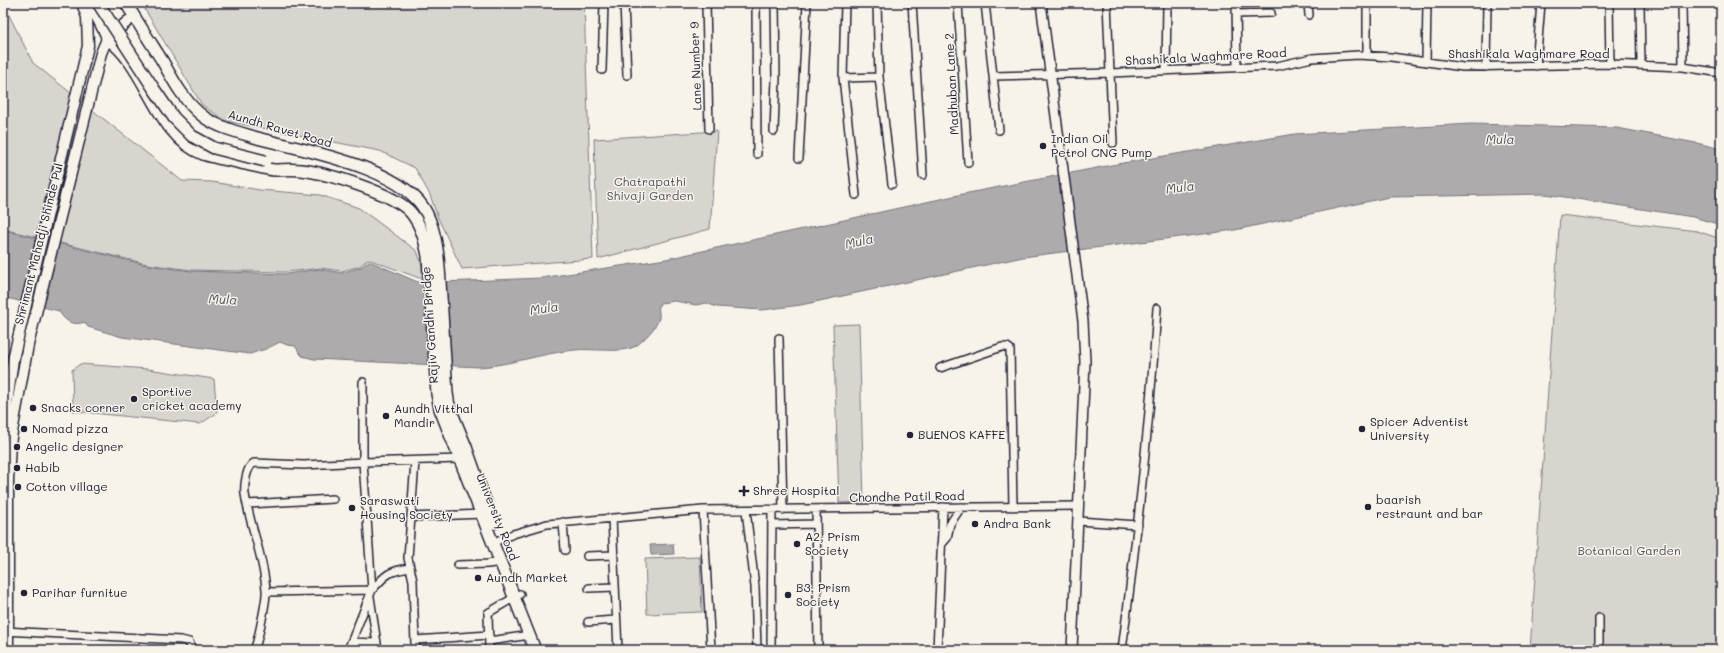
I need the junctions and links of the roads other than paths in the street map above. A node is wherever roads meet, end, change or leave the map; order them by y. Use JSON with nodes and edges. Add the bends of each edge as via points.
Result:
{"nodes":[{"id":1,"x":82,"y":3,"type":"edge"},
{"id":2,"x":90,"y":3,"type":"edge"},
{"id":3,"x":98,"y":3,"type":"edge"},
{"id":4,"x":118,"y":3,"type":"edge"},
{"id":5,"x":126,"y":3,"type":"edge"},
{"id":6,"x":604,"y":3,"type":"edge"},
{"id":7,"x":624,"y":3,"type":"edge"},
{"id":8,"x":706,"y":3,"type":"edge"},
{"id":9,"x":756,"y":3,"type":"edge"},
{"id":10,"x":775,"y":3,"type":"edge"},
{"id":11,"x":808,"y":3,"type":"edge"},
{"id":12,"x":845,"y":3,"type":"edge"},
{"id":13,"x":877,"y":3,"type":"edge"},
{"id":14,"x":912,"y":3,"type":"edge"},
{"id":15,"x":958,"y":3,"type":"edge"},
{"id":16,"x":985,"y":3,"type":"edge"},
{"id":17,"x":1041,"y":3,"type":"edge"},
{"id":18,"x":1107,"y":3,"type":"edge"},
{"id":19,"x":1167,"y":3,"type":"edge"},
{"id":20,"x":1236,"y":3,"type":"edge"},
{"id":21,"x":1308,"y":3,"type":"edge"},
{"id":22,"x":1367,"y":3,"type":"edge"},
{"id":23,"x":1427,"y":3,"type":"edge"},
{"id":24,"x":1487,"y":3,"type":"edge"},
{"id":25,"x":1541,"y":3,"type":"edge"},
{"id":26,"x":1609,"y":3,"type":"edge"},
{"id":27,"x":1640,"y":3,"type":"edge"},
{"id":28,"x":1682,"y":3,"type":"edge"},
{"id":29,"x":1272,"y":13,"type":"dead end"},
{"id":30,"x":1236,"y":14,"type":"junction"},
{"id":31,"x":1309,"y":15,"type":"dead end"},
{"id":32,"x":128,"y":21,"type":"junction"},
{"id":33,"x":107,"y":39,"type":"junction"},
{"id":34,"x":1367,"y":55,"type":"junction"},
{"id":35,"x":1426,"y":62,"type":"junction"},
{"id":36,"x":1610,"y":64,"type":"junction"},
{"id":37,"x":1536,"y":66,"type":"junction"},
{"id":38,"x":1641,"y":66,"type":"junction"},
{"id":39,"x":1486,"y":67,"type":"junction"},
{"id":40,"x":1683,"y":67,"type":"junction"},
{"id":41,"x":1237,"y":68,"type":"junction"},
{"id":42,"x":167,"y":69,"type":"junction"},
{"id":43,"x":602,"y":70,"type":"dead end"},
{"id":44,"x":1166,"y":71,"type":"junction"},
{"id":45,"x":1110,"y":73,"type":"junction"},
{"id":46,"x":1721,"y":73,"type":"edge"},
{"id":47,"x":1051,"y":74,"type":"junction"},
{"id":48,"x":627,"y":75,"type":"dead end"},
{"id":49,"x":993,"y":76,"type":"junction"},
{"id":50,"x":880,"y":77,"type":"junction"},
{"id":51,"x":843,"y":78,"type":"junction"},
{"id":52,"x":709,"y":129,"type":"dead end"},
{"id":53,"x":999,"y":130,"type":"dead end"},
{"id":54,"x":774,"y":131,"type":"dead end"},
{"id":55,"x":1113,"y":143,"type":"dead end"},
{"id":56,"x":757,"y":154,"type":"dead end"},
{"id":57,"x":800,"y":158,"type":"dead end"},
{"id":58,"x":968,"y":163,"type":"dead end"},
{"id":59,"x":301,"y":170,"type":"junction"},
{"id":60,"x":923,"y":175,"type":"dead end"},
{"id":61,"x":892,"y":184,"type":"dead end"},
{"id":62,"x":856,"y":195,"type":"dead end"},
{"id":63,"x":433,"y":256,"type":"junction"},
{"id":64,"x":1157,"y":308,"type":"dead end"},
{"id":65,"x":779,"y":338,"type":"dead end"},
{"id":66,"x":940,"y":368,"type":"dead end"},
{"id":67,"x":363,"y":382,"type":"dead end"},
{"id":68,"x":442,"y":394,"type":"joint"},
{"id":69,"x":3,"y":432,"type":"edge"},
{"id":70,"x":6,"y":453,"type":"edge"},
{"id":71,"x":465,"y":459,"type":"junction"},
{"id":72,"x":415,"y":461,"type":"junction"},
{"id":73,"x":363,"y":462,"type":"junction"},
{"id":74,"x":333,"y":499,"type":"dead end"},
{"id":75,"x":247,"y":504,"type":"junction"},
{"id":76,"x":1079,"y":506,"type":"junction"},
{"id":77,"x":943,"y":507,"type":"junction"},
{"id":78,"x":961,"y":507,"type":"junction"},
{"id":79,"x":1013,"y":507,"type":"junction"},
{"id":80,"x":816,"y":509,"type":"junction"},
{"id":81,"x":704,"y":510,"type":"junction"},
{"id":82,"x":746,"y":510,"type":"junction"},
{"id":83,"x":772,"y":510,"type":"junction"},
{"id":84,"x":783,"y":510,"type":"junction"},
{"id":85,"x":482,"y":514,"type":"junction"},
{"id":86,"x":411,"y":517,"type":"junction"},
{"id":87,"x":612,"y":518,"type":"junction"},
{"id":88,"x":1078,"y":521,"type":"junction"},
{"id":89,"x":563,"y":522,"type":"junction"},
{"id":90,"x":816,"y":524,"type":"junction"},
{"id":91,"x":772,"y":525,"type":"junction"},
{"id":92,"x":1138,"y":525,"type":"junction"},
{"id":93,"x":499,"y":540,"type":"junction"},
{"id":94,"x":942,"y":545,"type":"junction"},
{"id":95,"x":565,"y":550,"type":"dead end"},
{"id":96,"x":613,"y":555,"type":"junction"},
{"id":97,"x":587,"y":556,"type":"dead end"},
{"id":98,"x":501,"y":562,"type":"junction"},
{"id":99,"x":458,"y":565,"type":"dead end"},
{"id":100,"x":410,"y":568,"type":"junction"},
{"id":101,"x":615,"y":587,"type":"junction"},
{"id":102,"x":589,"y":588,"type":"dead end"},
{"id":103,"x":267,"y":592,"type":"junction"},
{"id":104,"x":370,"y":592,"type":"junction"},
{"id":105,"x":517,"y":595,"type":"junction"},
{"id":106,"x":1599,"y":618,"type":"dead end"},
{"id":107,"x":616,"y":620,"type":"junction"},
{"id":108,"x":588,"y":622,"type":"dead end"},
{"id":109,"x":5,"y":624,"type":"edge"},
{"id":110,"x":530,"y":635,"type":"junction"},
{"id":111,"x":489,"y":638,"type":"junction"},
{"id":112,"x":415,"y":640,"type":"junction"},
{"id":113,"x":351,"y":642,"type":"junction"},
{"id":114,"x":377,"y":646,"type":"edge"},
{"id":115,"x":8,"y":650,"type":"edge"},
{"id":116,"x":192,"y":650,"type":"edge"},
{"id":117,"x":254,"y":650,"type":"edge"},
{"id":118,"x":348,"y":650,"type":"edge"},
{"id":119,"x":417,"y":650,"type":"edge"},
{"id":120,"x":490,"y":650,"type":"edge"},
{"id":121,"x":535,"y":650,"type":"edge"},
{"id":122,"x":543,"y":650,"type":"edge"},
{"id":123,"x":618,"y":650,"type":"edge"},
{"id":124,"x":711,"y":650,"type":"edge"},
{"id":125,"x":757,"y":650,"type":"edge"},
{"id":126,"x":771,"y":650,"type":"edge"},
{"id":127,"x":818,"y":650,"type":"edge"},
{"id":128,"x":937,"y":650,"type":"edge"},
{"id":129,"x":1072,"y":650,"type":"edge"},
{"id":130,"x":1122,"y":650,"type":"edge"},
{"id":131,"x":1599,"y":650,"type":"edge"}],
"edges":[{"from":1,"to":69,"type":"main road","name":"Shrimant Mahadji Shinde Pul","via":[[87,17],[88,46],[13,359]]},
{"from":2,"to":33,"type":"main road"},
{"from":3,"to":59,"type":"main road","bridge":true,"via":[[174,118],[192,136],[214,148]]},
{"from":4,"to":32,"type":"main road"},
{"from":5,"to":42,"type":"main road","name":"Aundh Ravet Road"},
{"from":6,"to":43,"type":"street"},
{"from":7,"to":48,"type":"street"},
{"from":8,"to":52,"type":"street","name":"Lane Number 9"},
{"from":9,"to":56,"type":"street"},
{"from":10,"to":54,"type":"street"},
{"from":11,"to":57,"type":"street"},
{"from":12,"to":51,"type":"street"},
{"from":13,"to":50,"type":"street"},
{"from":14,"to":60,"type":"street"},
{"from":15,"to":58,"type":"street","name":"Madhuban Lane 2"},
{"from":16,"to":49,"type":"street"},
{"from":17,"to":47,"type":"street"},
{"from":18,"to":45,"type":"street"},
{"from":19,"to":44,"type":"street"},
{"from":20,"to":30,"type":"street"},
{"from":21,"to":31,"type":"street"},
{"from":22,"to":34,"type":"street"},
{"from":23,"to":35,"type":"street"},
{"from":24,"to":39,"type":"street"},
{"from":25,"to":37,"type":"street"},
{"from":26,"to":36,"type":"street"},
{"from":27,"to":38,"type":"street"},
{"from":28,"to":40,"type":"street"},
{"from":29,"to":30,"type":"street"},
{"from":30,"to":41,"type":"street"},
{"from":32,"to":33,"type":"main road"},
{"from":32,"to":42,"type":"main road","via":[[148,54]]},
{"from":33,"to":59,"type":"main road","via":[[130,64],[172,130],[187,147],[204,154],[272,170]]},
{"from":33,"to":70,"type":"main road","name":"Shrimant Mahadji Shinde Pul","via":[[101,53],[28,345]]},
{"from":34,"to":35,"type":"street","name":"Shashikala Waghmare Road"},
{"from":34,"to":41,"type":"street","name":"Shashikala Waghmare Road","via":[[1335,55],[1277,66]]},
{"from":35,"to":39,"type":"street","name":"Shashikala Waghmare Road"},
{"from":36,"to":37,"type":"street","name":"Shashikala Waghmare Road"},
{"from":36,"to":38,"type":"street","name":"Shashikala Waghmare Road"},
{"from":37,"to":39,"type":"street","name":"Shashikala Waghmare Road"},
{"from":38,"to":40,"type":"street","name":"Shashikala Waghmare Road"},
{"from":40,"to":46,"type":"street","name":"Shashikala Waghmare Road"},
{"from":41,"to":44,"type":"street","name":"Shashikala Waghmare Road"},
{"from":42,"to":63,"type":"main road","name":"Aundh Ravet Road","via":[[190,104],[204,117],[220,126],[359,165],[400,184],[427,212],[434,230]]},
{"from":44,"to":45,"type":"street","name":"Shashikala Waghmare Road"},
{"from":45,"to":47,"type":"street","name":"Shashikala Waghmare Road"},
{"from":45,"to":55,"type":"street"},
{"from":47,"to":49,"type":"street","name":"Shashikala Waghmare Road"},
{"from":47,"to":76,"type":"street","via":[[1083,321],[1085,362]]},
{"from":49,"to":53,"type":"street"},
{"from":50,"to":51,"type":"street"},
{"from":50,"to":61,"type":"street"},
{"from":51,"to":62,"type":"street"},
{"from":59,"to":63,"type":"main road","via":[[352,182],[396,201],[412,213]]},
{"from":63,"to":68,"type":"main road","name":"Rajiv Gandhi Bridge"},
{"from":64,"to":92,"type":"street"},
{"from":65,"to":84,"type":"street"},
{"from":66,"to":79,"type":"street","via":[[1002,347],[1010,349]]},
{"from":67,"to":73,"type":"street"},
{"from":68,"to":71,"type":"main road","name":"University Road","via":[[440,409]]},
{"from":70,"to":109,"type":"main road","name":"Shrimant Mahadji Shinde Pul"},
{"from":71,"to":72,"type":"street"},
{"from":71,"to":85,"type":"main road","name":"University Road"},
{"from":71,"to":93,"type":"main road","name":"University Road"},
{"from":72,"to":73,"type":"street"},
{"from":72,"to":86,"type":"street"},
{"from":73,"to":75,"type":"street","via":[[304,465],[254,463],[248,470],[244,492]]},
{"from":73,"to":104,"type":"street"},
{"from":74,"to":75,"type":"street"},
{"from":75,"to":103,"type":"street","via":[[262,560]]},
{"from":76,"to":79,"type":"street","name":"Chondhe Patil Road"},
{"from":76,"to":88,"type":"street"},
{"from":77,"to":78,"type":"street","name":"Chondhe Patil Road"},
{"from":77,"to":80,"type":"street","name":"Chondhe Patil Road"},
{"from":77,"to":94,"type":"street"},
{"from":78,"to":79,"type":"street","name":"Chondhe Patil Road"},
{"from":78,"to":94,"type":"street","via":[[950,524],[947,538]]},
{"from":80,"to":84,"type":"street","name":"Chondhe Patil Road"},
{"from":80,"to":90,"type":"street"},
{"from":81,"to":82,"type":"street","name":"Chondhe Patil Road"},
{"from":81,"to":87,"type":"street","name":"Chondhe Patil Road"},
{"from":81,"to":124,"type":"street"},
{"from":82,"to":83,"type":"street","name":"Chondhe Patil Road"},
{"from":82,"to":125,"type":"street","via":[[755,587]]},
{"from":83,"to":84,"type":"street","name":"Chondhe Patil Road"},
{"from":83,"to":91,"type":"street"},
{"from":85,"to":86,"type":"street"},
{"from":85,"to":98,"type":"main road","name":"University Road"},
{"from":86,"to":100,"type":"street","via":[[408,558]]},
{"from":87,"to":89,"type":"street","name":"Chondhe Patil Road"},
{"from":87,"to":96,"type":"street"},
{"from":88,"to":92,"type":"street"},
{"from":88,"to":129,"type":"street"},
{"from":89,"to":93,"type":"street","name":"Chondhe Patil Road","via":[[539,526]]},
{"from":89,"to":95,"type":"street"},
{"from":90,"to":91,"type":"street"},
{"from":90,"to":127,"type":"street"},
{"from":91,"to":126,"type":"street"},
{"from":92,"to":130,"type":"street"},
{"from":93,"to":105,"type":"main road","name":"University Road"},
{"from":94,"to":128,"type":"street"},
{"from":96,"to":97,"type":"street"},
{"from":96,"to":101,"type":"street"},
{"from":98,"to":99,"type":"street"},
{"from":98,"to":105,"type":"main road","name":"University Road"},
{"from":100,"to":104,"type":"street","via":[[394,570],[384,576]]},
{"from":100,"to":112,"type":"street","via":[[413,581]]},
{"from":101,"to":102,"type":"street"},
{"from":101,"to":107,"type":"street"},
{"from":103,"to":104,"type":"street"},
{"from":103,"to":117,"type":"street"},
{"from":104,"to":113,"type":"street"},
{"from":104,"to":114,"type":"street"},
{"from":105,"to":110,"type":"main road","name":"University Road"},
{"from":105,"to":111,"type":"street","via":[[488,613]]},
{"from":105,"to":122,"type":"main road","name":"University Road"},
{"from":106,"to":131,"type":"street"},
{"from":107,"to":108,"type":"street"},
{"from":107,"to":123,"type":"street"},
{"from":109,"to":115,"type":"main road","name":"Shrimant Mahadji Shinde Pul"},
{"from":109,"to":116,"type":"street","via":[[181,640],[188,642]]},
{"from":110,"to":111,"type":"street"},
{"from":110,"to":121,"type":"main road","name":"University Road"},
{"from":111,"to":112,"type":"street"},
{"from":111,"to":120,"type":"street"},
{"from":112,"to":119,"type":"street"},
{"from":113,"to":114,"type":"street"},
{"from":113,"to":118,"type":"street"}]}
